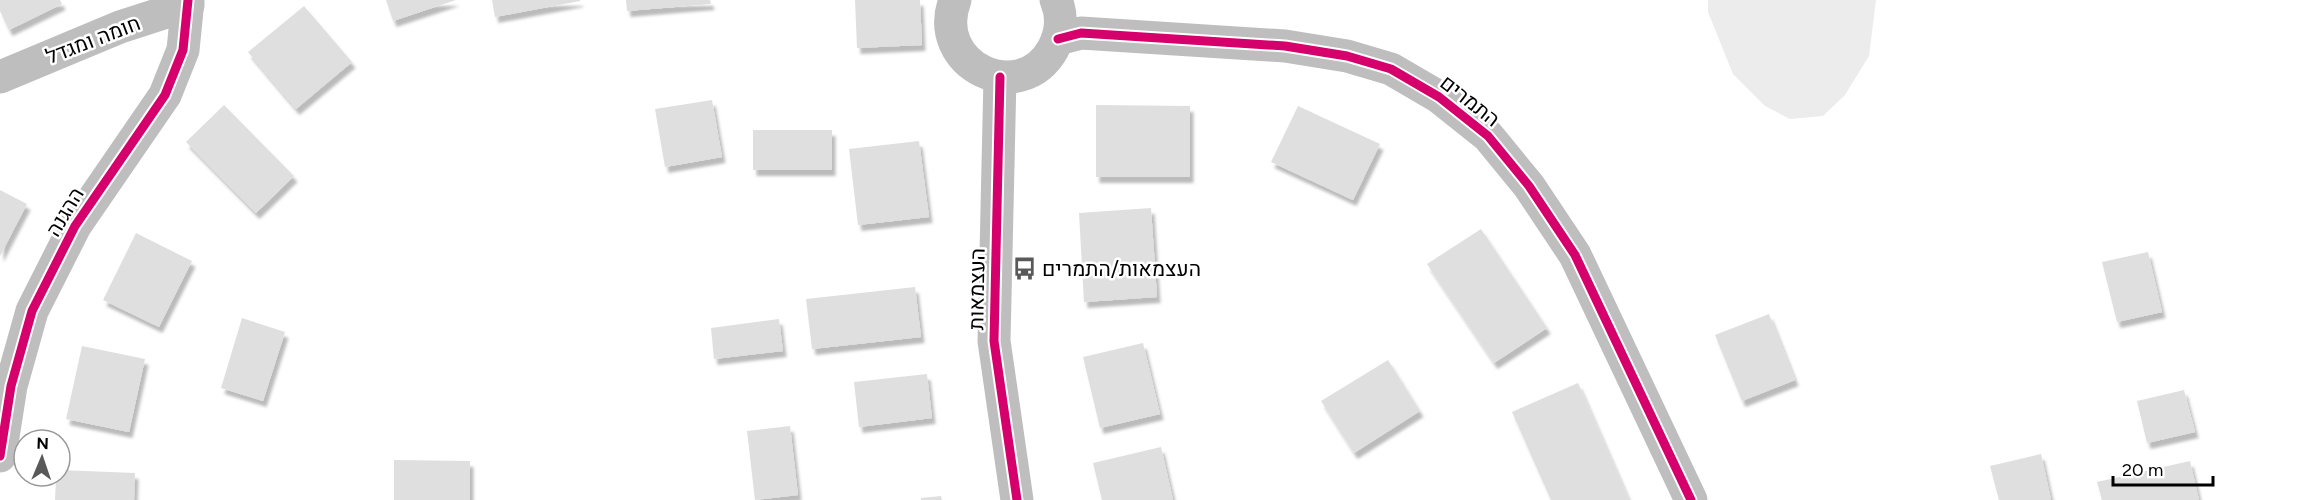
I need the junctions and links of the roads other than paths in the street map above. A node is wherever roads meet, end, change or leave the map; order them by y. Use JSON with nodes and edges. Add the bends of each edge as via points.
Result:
{"nodes":[{"id":1,"x":955,"y":0,"type":"edge"},
{"id":2,"x":1056,"y":0,"type":"edge"},
{"id":3,"x":188,"y":3,"type":"edge"},
{"id":4,"x":1058,"y":39,"type":"junction"},
{"id":5,"x":0,"y":77,"type":"edge"},
{"id":6,"x":1000,"y":77,"type":"junction"},
{"id":7,"x":0,"y":456,"type":"edge"},
{"id":8,"x":1017,"y":500,"type":"edge"},
{"id":9,"x":1691,"y":500,"type":"edge"}],
"edges":[{"from":1,"to":6,"type":"street","via":[[950,29],[956,46],[966,61],[982,72]]},
{"from":2,"to":4,"type":"street","via":[[1061,21]]},
{"from":3,"to":5,"type":"street","name":"חומה ומגדל"},
{"from":3,"to":7,"type":"street","name":"ההגנה","via":[[183,50],[165,95],[75,226],[32,311],[11,386]]},
{"from":4,"to":6,"type":"street","via":[[1036,68],[1018,76]]},
{"from":4,"to":9,"type":"street","name":"התמרים","via":[[1081,33],[1285,46],[1347,56],[1391,69],[1439,97],[1488,135],[1529,186],[1575,255]]},
{"from":6,"to":8,"type":"street","name":"העצמאות","via":[[994,341]]}]}
